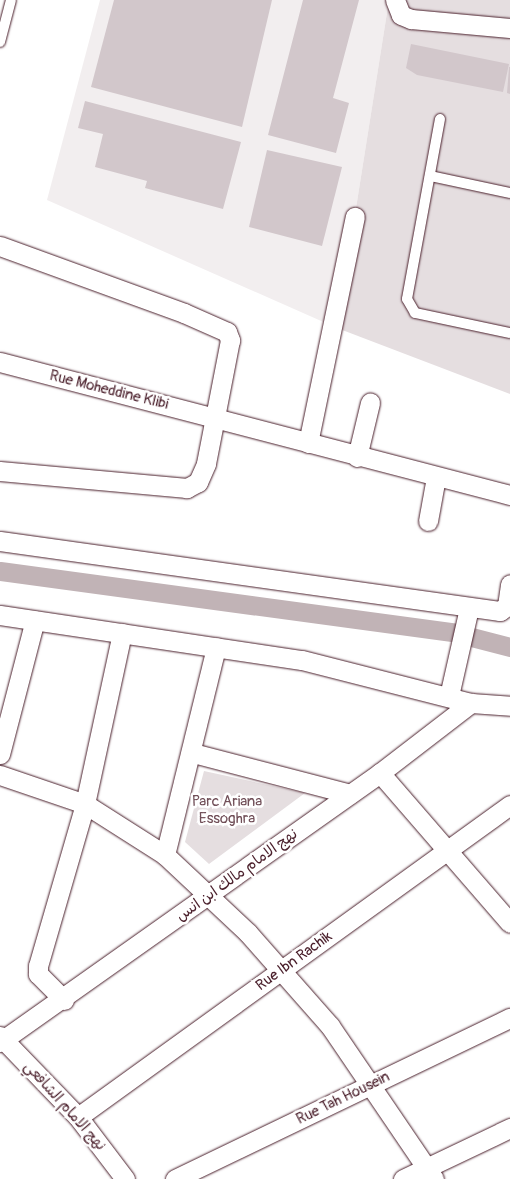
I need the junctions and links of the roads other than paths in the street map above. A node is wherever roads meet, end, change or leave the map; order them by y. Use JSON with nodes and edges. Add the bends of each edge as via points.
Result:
{"nodes":[{"id":1,"x":11,"y":0,"type":"edge"},
{"id":2,"x":394,"y":0,"type":"edge"},
{"id":3,"x":510,"y":28,"type":"edge"},
{"id":4,"x":0,"y":42,"type":"edge"},
{"id":5,"x":440,"y":119,"type":"dead end"},
{"id":6,"x":430,"y":176,"type":"junction"},
{"id":7,"x":510,"y":193,"type":"edge"},
{"id":8,"x":355,"y":217,"type":"dead end"},
{"id":9,"x":0,"y":246,"type":"edge"},
{"id":10,"x":510,"y":334,"type":"edge"},
{"id":11,"x":0,"y":362,"type":"edge"},
{"id":12,"x":370,"y":403,"type":"dead end"},
{"id":13,"x":218,"y":417,"type":"junction"},
{"id":14,"x":308,"y":443,"type":"junction"},
{"id":15,"x":357,"y":457,"type":"junction"},
{"id":16,"x":0,"y":471,"type":"edge"},
{"id":17,"x":436,"y":477,"type":"junction"},
{"id":18,"x":510,"y":495,"type":"edge"},
{"id":19,"x":428,"y":521,"type":"dead end"},
{"id":20,"x":0,"y":541,"type":"edge"},
{"id":21,"x":510,"y":584,"type":"edge"},
{"id":22,"x":468,"y":614,"type":"junction"},
{"id":23,"x":0,"y":615,"type":"edge"},
{"id":24,"x":36,"y":620,"type":"junction"},
{"id":25,"x":122,"y":633,"type":"junction"},
{"id":26,"x":216,"y":647,"type":"junction"},
{"id":27,"x":449,"y":696,"type":"junction"},
{"id":28,"x":471,"y":703,"type":"junction"},
{"id":29,"x":510,"y":706,"type":"edge"},
{"id":30,"x":193,"y":753,"type":"junction"},
{"id":31,"x":0,"y":754,"type":"edge"},
{"id":32,"x":380,"y":773,"type":"junction"},
{"id":33,"x":0,"y":775,"type":"edge"},
{"id":34,"x":350,"y":794,"type":"junction"},
{"id":35,"x":85,"y":804,"type":"junction"},
{"id":36,"x":510,"y":805,"type":"edge"},
{"id":37,"x":444,"y":852,"type":"junction"},
{"id":38,"x":165,"y":855,"type":"junction"},
{"id":39,"x":208,"y":896,"type":"junction"},
{"id":40,"x":507,"y":915,"type":"edge"},
{"id":41,"x":281,"y":971,"type":"junction"},
{"id":42,"x":64,"y":1000,"type":"junction"},
{"id":43,"x":510,"y":1018,"type":"edge"},
{"id":44,"x":1,"y":1039,"type":"edge"},
{"id":45,"x":372,"y":1084,"type":"junction"},
{"id":46,"x":78,"y":1117,"type":"junction"},
{"id":47,"x":510,"y":1128,"type":"edge"},
{"id":48,"x":430,"y":1173,"type":"edge"},
{"id":49,"x":125,"y":1179,"type":"edge"},
{"id":50,"x":175,"y":1179,"type":"edge"},
{"id":51,"x":403,"y":1179,"type":"edge"}],
"edges":[{"from":1,"to":4,"type":"lane"},
{"from":2,"to":3,"type":"street","via":[[401,15],[411,19]]},
{"from":5,"to":6,"type":"lane"},
{"from":6,"to":7,"type":"lane"},
{"from":6,"to":10,"type":"lane","via":[[407,299],[415,313]]},
{"from":8,"to":14,"type":"street"},
{"from":9,"to":13,"type":"street","via":[[227,332]]},
{"from":11,"to":13,"type":"street","name":"Rue Moheddine Klibi"},
{"from":12,"to":15,"type":"street"},
{"from":13,"to":14,"type":"street","name":"Rue Moheddine Klibi"},
{"from":13,"to":16,"type":"street","via":[[206,464],[198,482],[187,488]]},
{"from":14,"to":15,"type":"street","name":"Rue Moheddine Klibi"},
{"from":15,"to":17,"type":"street","name":"Rue Moheddine Klibi"},
{"from":17,"to":18,"type":"street","name":"Rue Moheddine Klibi"},
{"from":17,"to":19,"type":"street"},
{"from":20,"to":22,"type":"street"},
{"from":21,"to":22,"type":"street","via":[[503,611]]},
{"from":22,"to":27,"type":"street","via":[[460,660]]},
{"from":23,"to":24,"type":"street"},
{"from":24,"to":25,"type":"street"},
{"from":24,"to":31,"type":"street"},
{"from":25,"to":26,"type":"street"},
{"from":25,"to":35,"type":"street"},
{"from":26,"to":27,"type":"street","via":[[335,666]]},
{"from":26,"to":30,"type":"street"},
{"from":27,"to":28,"type":"street"},
{"from":28,"to":29,"type":"street"},
{"from":28,"to":32,"type":"street","name":"نهج الامام مالك ابن انس"},
{"from":30,"to":34,"type":"street"},
{"from":30,"to":38,"type":"street"},
{"from":32,"to":34,"type":"street","name":"نهج الامام مالك ابن انس"},
{"from":32,"to":37,"type":"street"},
{"from":33,"to":35,"type":"street"},
{"from":34,"to":39,"type":"street","name":"نهج الامام مالك ابن انس"},
{"from":35,"to":38,"type":"street"},
{"from":35,"to":42,"type":"street","via":[[38,966],[38,974]]},
{"from":36,"to":37,"type":"street","name":"Rue Ibn Rachik"},
{"from":37,"to":40,"type":"street"},
{"from":37,"to":41,"type":"street","name":"Rue Ibn Rachik"},
{"from":38,"to":39,"type":"street"},
{"from":39,"to":41,"type":"street"},
{"from":39,"to":42,"type":"street","name":"نهج الامام مالك ابن انس"},
{"from":41,"to":45,"type":"street","via":[[330,1026]]},
{"from":41,"to":46,"type":"street","name":"Rue Ibn Rachik"},
{"from":42,"to":44,"type":"street","name":"نهج الامام مالك ابن انس"},
{"from":43,"to":45,"type":"street","name":"Rue Tah Housein"},
{"from":44,"to":46,"type":"street","name":"نهج الامام الشافعي"},
{"from":45,"to":48,"type":"street"},
{"from":45,"to":50,"type":"street","name":"Rue Tah Housein"},
{"from":46,"to":49,"type":"street","name":"نهج الامام الشافعي"},
{"from":47,"to":48,"type":"street"},
{"from":48,"to":51,"type":"street"}]}
